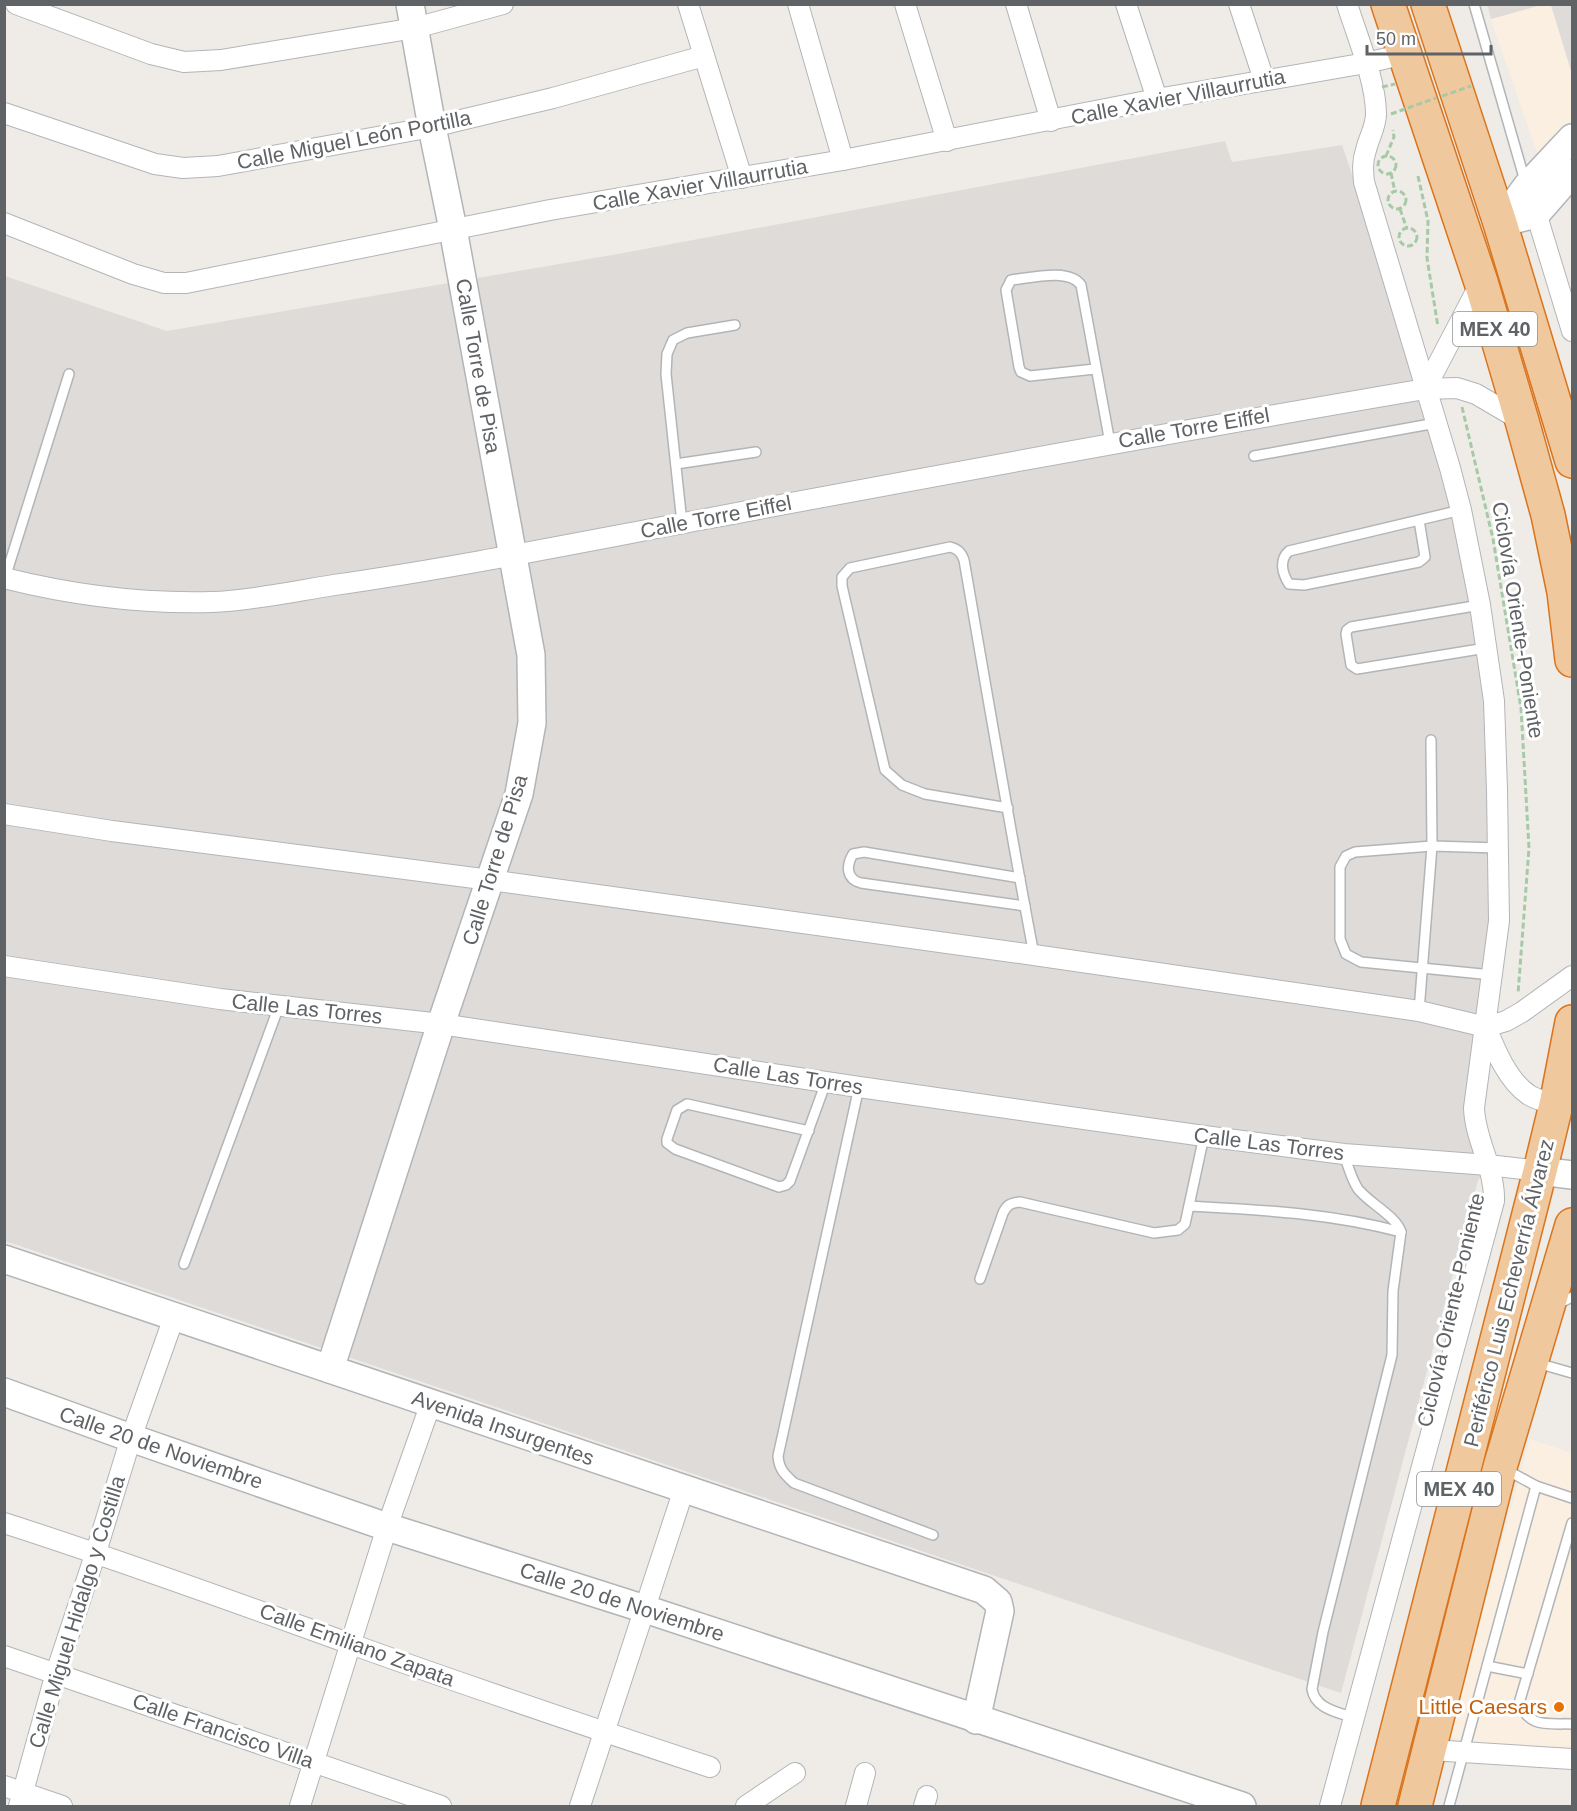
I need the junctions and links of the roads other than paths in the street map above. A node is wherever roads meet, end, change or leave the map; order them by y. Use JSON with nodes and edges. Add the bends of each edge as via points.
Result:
{"nodes":[{"id":1,"x":9,"y":4,"type":"edge"},
{"id":2,"x":16,"y":4,"type":"edge"},
{"id":3,"x":503,"y":4,"type":"edge"},
{"id":4,"x":688,"y":4,"type":"edge"},
{"id":5,"x":798,"y":4,"type":"edge"},
{"id":6,"x":905,"y":4,"type":"edge"},
{"id":7,"x":1016,"y":4,"type":"edge"},
{"id":8,"x":1125,"y":4,"type":"edge"},
{"id":9,"x":1239,"y":4,"type":"edge"},
{"id":10,"x":1347,"y":4,"type":"edge"},
{"id":11,"x":1388,"y":4,"type":"edge"},
{"id":12,"x":1428,"y":4,"type":"edge"},
{"id":13,"x":1474,"y":4,"type":"edge"},
{"id":14,"x":4,"y":16,"type":"edge"},
{"id":15,"x":412,"y":16,"type":"edge"},
{"id":16,"x":704,"y":57,"type":"junction"},
{"id":17,"x":1387,"y":65,"type":"junction"},
{"id":18,"x":1264,"y":80,"type":"junction"},
{"id":19,"x":1156,"y":99,"type":"junction"},
{"id":20,"x":4,"y":113,"type":"edge"},
{"id":21,"x":1051,"y":121,"type":"junction"},
{"id":22,"x":432,"y":127,"type":"junction"},
{"id":23,"x":1572,"y":138,"type":"edge"},
{"id":24,"x":947,"y":141,"type":"junction"},
{"id":25,"x":843,"y":160,"type":"junction"},
{"id":26,"x":1572,"y":173,"type":"edge"},
{"id":27,"x":742,"y":178,"type":"junction"},
{"id":28,"x":1527,"y":186,"type":"junction"},
{"id":29,"x":1452,"y":195,"type":"junction"},
{"id":30,"x":1536,"y":214,"type":"junction"},
{"id":31,"x":4,"y":223,"type":"edge"},
{"id":32,"x":1500,"y":223,"type":"junction"},
{"id":33,"x":453,"y":229,"type":"junction"},
{"id":34,"x":1481,"y":282,"type":"junction"},
{"id":35,"x":735,"y":325,"type":"dead end"},
{"id":36,"x":1572,"y":331,"type":"edge"},
{"id":37,"x":1095,"y":369,"type":"junction"},
{"id":38,"x":69,"y":374,"type":"dead end"},
{"id":39,"x":1425,"y":389,"type":"junction"},
{"id":40,"x":1522,"y":421,"type":"junction"},
{"id":41,"x":1436,"y":423,"type":"junction"},
{"id":42,"x":1110,"y":443,"type":"junction"},
{"id":43,"x":756,"y":452,"type":"dead end"},
{"id":44,"x":1254,"y":456,"type":"dead end"},
{"id":45,"x":1572,"y":461,"type":"edge"},
{"id":46,"x":676,"y":464,"type":"junction"},
{"id":47,"x":1461,"y":510,"type":"junction"},
{"id":48,"x":1419,"y":520,"type":"junction"},
{"id":49,"x":682,"y":523,"type":"junction"},
{"id":50,"x":512,"y":556,"type":"junction"},
{"id":51,"x":5,"y":578,"type":"edge"},
{"id":52,"x":1480,"y":605,"type":"junction"},
{"id":53,"x":1486,"y":648,"type":"junction"},
{"id":54,"x":1572,"y":660,"type":"edge"},
{"id":55,"x":1431,"y":740,"type":"dead end"},
{"id":56,"x":1008,"y":808,"type":"junction"},
{"id":57,"x":4,"y":814,"type":"edge"},
{"id":58,"x":1432,"y":846,"type":"junction"},
{"id":59,"x":1498,"y":848,"type":"junction"},
{"id":60,"x":1020,"y":878,"type":"junction"},
{"id":61,"x":490,"y":880,"type":"junction"},
{"id":62,"x":1025,"y":906,"type":"junction"},
{"id":63,"x":1034,"y":955,"type":"junction"},
{"id":64,"x":4,"y":966,"type":"edge"},
{"id":65,"x":1423,"y":969,"type":"junction"},
{"id":66,"x":1492,"y":975,"type":"junction"},
{"id":67,"x":1572,"y":976,"type":"edge"},
{"id":68,"x":279,"y":1006,"type":"junction"},
{"id":69,"x":1419,"y":1011,"type":"junction"},
{"id":70,"x":1572,"y":1022,"type":"edge"},
{"id":71,"x":441,"y":1024,"type":"junction"},
{"id":72,"x":1486,"y":1027,"type":"junction"},
{"id":73,"x":826,"y":1082,"type":"junction"},
{"id":74,"x":859,"y":1087,"type":"junction"},
{"id":75,"x":1564,"y":1107,"type":"edge"},
{"id":76,"x":809,"y":1131,"type":"junction"},
{"id":77,"x":1572,"y":1135,"type":"edge"},
{"id":78,"x":1204,"y":1136,"type":"junction"},
{"id":79,"x":1344,"y":1154,"type":"junction"},
{"id":80,"x":1488,"y":1165,"type":"junction"},
{"id":81,"x":1540,"y":1171,"type":"junction"},
{"id":82,"x":1572,"y":1175,"type":"edge"},
{"id":83,"x":1189,"y":1206,"type":"junction"},
{"id":84,"x":1401,"y":1232,"type":"junction"},
{"id":85,"x":1571,"y":1238,"type":"edge"},
{"id":86,"x":4,"y":1259,"type":"edge"},
{"id":87,"x":184,"y":1264,"type":"dead end"},
{"id":88,"x":980,"y":1279,"type":"dead end"},
{"id":89,"x":1560,"y":1303,"type":"edge"},
{"id":90,"x":174,"y":1317,"type":"junction"},
{"id":91,"x":1532,"y":1361,"type":"junction"},
{"id":92,"x":330,"y":1369,"type":"junction"},
{"id":93,"x":1572,"y":1373,"type":"edge"},
{"id":94,"x":4,"y":1392,"type":"edge"},
{"id":95,"x":431,"y":1403,"type":"junction"},
{"id":96,"x":131,"y":1438,"type":"junction"},
{"id":97,"x":1500,"y":1467,"type":"junction"},
{"id":98,"x":1536,"y":1486,"type":"junction"},
{"id":99,"x":684,"y":1489,"type":"junction"},
{"id":100,"x":1572,"y":1498,"type":"edge"},
{"id":101,"x":4,"y":1522,"type":"edge"},
{"id":102,"x":1572,"y":1523,"type":"edge"},
{"id":103,"x":387,"y":1527,"type":"junction"},
{"id":104,"x":933,"y":1535,"type":"dead end"},
{"id":105,"x":96,"y":1552,"type":"junction"},
{"id":106,"x":645,"y":1609,"type":"junction"},
{"id":107,"x":350,"y":1643,"type":"junction"},
{"id":108,"x":4,"y":1656,"type":"edge"},
{"id":109,"x":1487,"y":1666,"type":"junction"},
{"id":110,"x":56,"y":1673,"type":"junction"},
{"id":111,"x":1528,"y":1674,"type":"junction"},
{"id":112,"x":1354,"y":1718,"type":"junction"},
{"id":113,"x":976,"y":1720,"type":"junction"},
{"id":114,"x":1572,"y":1724,"type":"edge"},
{"id":115,"x":604,"y":1732,"type":"junction"},
{"id":116,"x":1430,"y":1750,"type":"junction"},
{"id":117,"x":1464,"y":1752,"type":"junction"},
{"id":118,"x":1572,"y":1759,"type":"edge"},
{"id":119,"x":313,"y":1762,"type":"junction"},
{"id":120,"x":710,"y":1767,"type":"dead end"},
{"id":121,"x":795,"y":1773,"type":"dead end"},
{"id":122,"x":864,"y":1773,"type":"dead end"},
{"id":123,"x":15,"y":1795,"type":"edge"},
{"id":124,"x":62,"y":1806,"type":"edge"},
{"id":125,"x":300,"y":1806,"type":"edge"},
{"id":126,"x":441,"y":1806,"type":"edge"},
{"id":127,"x":580,"y":1806,"type":"edge"},
{"id":128,"x":748,"y":1806,"type":"edge"},
{"id":129,"x":856,"y":1806,"type":"edge"},
{"id":130,"x":1242,"y":1806,"type":"edge"},
{"id":131,"x":1330,"y":1806,"type":"edge"},
{"id":132,"x":1378,"y":1806,"type":"edge"},
{"id":133,"x":1415,"y":1806,"type":"edge"},
{"id":134,"x":1449,"y":1806,"type":"edge"}],
"edges":[{"from":1,"to":14,"type":"street"},
{"from":2,"to":15,"type":"street","via":[[151,54],[184,62],[221,60]]},
{"from":3,"to":15,"type":"street"},
{"from":4,"to":16,"type":"street"},
{"from":5,"to":25,"type":"street"},
{"from":6,"to":24,"type":"street"},
{"from":7,"to":21,"type":"street"},
{"from":8,"to":19,"type":"street"},
{"from":9,"to":18,"type":"street"},
{"from":10,"to":17,"type":"street"},
{"from":11,"to":17,"type":"highway","number":"MEX 40"},
{"from":12,"to":32,"type":"highway","number":"MEX 40"},
{"from":13,"to":28,"type":"lane"},
{"from":15,"to":22,"type":"street","name":"Calle Torre de Pisa"},
{"from":16,"to":22,"type":"street","name":"Calle Miguel León Portilla"},
{"from":16,"to":27,"type":"street"},
{"from":17,"to":18,"type":"street","name":"Calle Xavier Villaurrutia"},
{"from":17,"to":29,"type":"highway","number":"MEX 40"},
{"from":17,"to":39,"type":"street","via":[[1362,168]]},
{"from":18,"to":19,"type":"street","name":"Calle Xavier Villaurrutia"},
{"from":19,"to":21,"type":"street","name":"Calle Xavier Villaurrutia"},
{"from":20,"to":22,"type":"street","name":"Calle Miguel León Portilla","via":[[155,164],[183,168],[218,166]]},
{"from":21,"to":24,"type":"street","name":"Calle Xavier Villaurrutia"},
{"from":22,"to":33,"type":"street","name":"Calle Torre de Pisa"},
{"from":23,"to":28,"type":"street"},
{"from":24,"to":25,"type":"street","name":"Calle Xavier Villaurrutia"},
{"from":25,"to":27,"type":"street","name":"Calle Xavier Villaurrutia"},
{"from":26,"to":30,"type":"street"},
{"from":27,"to":33,"type":"street","name":"Calle Xavier Villaurrutia"},
{"from":28,"to":30,"type":"street"},
{"from":28,"to":32,"type":"street"},
{"from":29,"to":32,"type":"highway"},
{"from":29,"to":34,"type":"highway","number":"MEX 40"},
{"from":30,"to":32,"type":"street"},
{"from":30,"to":36,"type":"street"},
{"from":31,"to":33,"type":"street","name":"Calle Xavier Villaurrutia","via":[[133,274],[186,283]]},
{"from":32,"to":34,"type":"highway"},
{"from":32,"to":45,"type":"highway","number":"MEX 40"},
{"from":33,"to":50,"type":"street","name":"Calle Torre de Pisa"},
{"from":34,"to":39,"type":"street"},
{"from":34,"to":40,"type":"highway","number":"MEX 40"},
{"from":35,"to":46,"type":"lane","via":[[687,333],[673,340],[667,354]]},
{"from":37,"to":37,"type":"lane","via":[[1030,376],[1022,372],[1006,290],[1011,280],[1064,275],[1077,280]]},
{"from":37,"to":42,"type":"lane"},
{"from":38,"to":51,"type":"lane"},
{"from":39,"to":40,"type":"street","name":"Calle Torre Eiffel","via":[[1457,388],[1476,394]]},
{"from":39,"to":41,"type":"street"},
{"from":39,"to":42,"type":"street","name":"Calle Torre Eiffel"},
{"from":40,"to":54,"type":"highway","number":"MEX 40","via":[[1564,592]]},
{"from":41,"to":44,"type":"lane"},
{"from":41,"to":47,"type":"street"},
{"from":42,"to":49,"type":"street","name":"Calle Torre Eiffel"},
{"from":43,"to":46,"type":"lane"},
{"from":46,"to":49,"type":"lane"},
{"from":47,"to":48,"type":"lane"},
{"from":47,"to":52,"type":"street"},
{"from":48,"to":48,"type":"lane","via":[[1425,551],[1419,562],[1304,585],[1289,584],[1284,577],[1282,563],[1289,551]]},
{"from":49,"to":50,"type":"street","name":"Calle Torre Eiffel"},
{"from":50,"to":51,"type":"street","name":"Calle Torre Eiffel","via":[[217,602],[158,602],[102,596]]},
{"from":50,"to":61,"type":"street","name":"Calle Torre de Pisa","via":[[531,656],[532,723],[519,794]]},
{"from":52,"to":53,"type":"street"},
{"from":52,"to":53,"type":"lane","via":[[1351,627],[1346,634],[1351,665],[1357,669]]},
{"from":53,"to":59,"type":"street","via":[[1494,701]]},
{"from":55,"to":58,"type":"lane"},
{"from":56,"to":56,"type":"lane","via":[[925,794],[902,785],[885,770],[842,586],[842,577],[850,568],[950,547],[961,553]]},
{"from":56,"to":60,"type":"lane"},
{"from":57,"to":61,"type":"street"},
{"from":58,"to":59,"type":"lane"},
{"from":58,"to":65,"type":"lane"},
{"from":58,"to":65,"type":"lane","via":[[1355,852],[1346,856],[1340,867],[1340,939],[1346,954],[1360,962]]},
{"from":59,"to":66,"type":"street","via":[[1499,921]]},
{"from":60,"to":62,"type":"lane"},
{"from":60,"to":62,"type":"lane","via":[[864,852],[853,854],[849,861],[849,875],[861,883]]},
{"from":61,"to":63,"type":"street"},
{"from":61,"to":71,"type":"street","name":"Calle Torre de Pisa"},
{"from":62,"to":63,"type":"lane"},
{"from":63,"to":69,"type":"street"},
{"from":64,"to":68,"type":"street","name":"Calle Las Torres"},
{"from":65,"to":66,"type":"lane"},
{"from":65,"to":69,"type":"lane"},
{"from":66,"to":72,"type":"street"},
{"from":67,"to":72,"type":"street","via":[[1514,1017]]},
{"from":68,"to":71,"type":"street","name":"Calle Las Torres"},
{"from":68,"to":87,"type":"lane"},
{"from":69,"to":72,"type":"street"},
{"from":70,"to":75,"type":"highway","name":"Periférico Luis Echeverría Álvarez","number":"MEX 40"},
{"from":71,"to":73,"type":"street","name":"Calle Las Torres"},
{"from":71,"to":92,"type":"street","name":"Calle Torre de Pisa"},
{"from":72,"to":75,"type":"street","via":[[1494,1048],[1521,1088]]},
{"from":72,"to":80,"type":"street","via":[[1474,1108]]},
{"from":73,"to":74,"type":"street","name":"Calle Las Torres"},
{"from":73,"to":76,"type":"lane"},
{"from":74,"to":78,"type":"street","name":"Calle Las Torres"},
{"from":74,"to":104,"type":"lane","via":[[780,1444],[779,1467],[794,1483]]},
{"from":75,"to":81,"type":"highway","name":"Periférico Luis Echeverría Álvarez","number":"MEX 40"},
{"from":76,"to":76,"type":"lane","via":[[687,1104],[678,1110],[667,1143],[779,1187],[790,1181]]},
{"from":77,"to":81,"type":"highway"},
{"from":78,"to":79,"type":"street","name":"Calle Las Torres"},
{"from":78,"to":83,"type":"lane"},
{"from":79,"to":80,"type":"street","name":"Calle Las Torres"},
{"from":79,"to":84,"type":"lane","via":[[1359,1190]]},
{"from":80,"to":81,"type":"street","name":"Calle Las Torres"},
{"from":80,"to":112,"type":"street","via":[[1494,1201]]},
{"from":81,"to":82,"type":"street","name":"Calle Las Torres"},
{"from":81,"to":132,"type":"highway","name":"Periférico Luis Echeverría Álvarez","number":"MEX 40"},
{"from":83,"to":84,"type":"lane","via":[[1332,1217]]},
{"from":83,"to":88,"type":"lane","via":[[1185,1224],[1178,1230],[1154,1233],[1012,1203],[1003,1213]]},
{"from":84,"to":112,"type":"lane","via":[[1393,1291],[1392,1354],[1312,1689],[1320,1705]]},
{"from":85,"to":89,"type":"highway","name":"Periférico Luis Echeverría Álvarez","number":"MEX 40"},
{"from":86,"to":90,"type":"street","name":"Avenida Insurgentes"},
{"from":89,"to":91,"type":"highway","name":"Periférico Luis Echeverría Álvarez","number":"MEX 40"},
{"from":90,"to":92,"type":"street","name":"Avenida Insurgentes"},
{"from":90,"to":96,"type":"street","name":"Calle Miguel Hidalgo y Costilla"},
{"from":91,"to":93,"type":"lane"},
{"from":91,"to":97,"type":"highway","name":"Periférico Luis Echeverría Álvarez","number":"MEX 40"},
{"from":92,"to":95,"type":"street","name":"Avenida Insurgentes"},
{"from":94,"to":96,"type":"street","name":"Calle 20 de Noviembre"},
{"from":95,"to":99,"type":"street","name":"Avenida Insurgentes"},
{"from":95,"to":103,"type":"street"},
{"from":96,"to":103,"type":"street","name":"Calle 20 de Noviembre"},
{"from":96,"to":105,"type":"street","name":"Calle Miguel Hidalgo y Costilla"},
{"from":97,"to":98,"type":"lane"},
{"from":97,"to":116,"type":"highway","name":"Periférico Luis Echeverría Álvarez","number":"MEX 40"},
{"from":98,"to":100,"type":"lane"},
{"from":98,"to":109,"type":"lane"},
{"from":99,"to":106,"type":"street"},
{"from":99,"to":113,"type":"street","name":"Avenida Insurgentes","via":[[984,1590],[998,1602],[999,1621]]},
{"from":101,"to":105,"type":"street","name":"Calle Emiliano Zapata"},
{"from":102,"to":111,"type":"lane"},
{"from":103,"to":106,"type":"street","name":"Calle 20 de Noviembre"},
{"from":103,"to":107,"type":"street"},
{"from":105,"to":107,"type":"street","name":"Calle Emiliano Zapata"},
{"from":105,"to":110,"type":"street","name":"Calle Miguel Hidalgo y Costilla"},
{"from":106,"to":113,"type":"street","name":"Calle 20 de Noviembre"},
{"from":106,"to":115,"type":"street"},
{"from":107,"to":115,"type":"street","name":"Calle Emiliano Zapata"},
{"from":107,"to":119,"type":"street"},
{"from":108,"to":110,"type":"street","name":"Calle Francisco Villa"},
{"from":109,"to":111,"type":"lane"},
{"from":109,"to":117,"type":"lane"},
{"from":110,"to":119,"type":"street","name":"Calle Francisco Villa"},
{"from":110,"to":123,"type":"street","name":"Calle Miguel Hidalgo y Costilla"},
{"from":111,"to":114,"type":"lane","via":[[1520,1700],[1528,1718]]},
{"from":112,"to":131,"type":"street"},
{"from":113,"to":130,"type":"street","name":"Calle 20 de Noviembre"},
{"from":115,"to":120,"type":"street","name":"Calle Emiliano Zapata"},
{"from":115,"to":127,"type":"street"},
{"from":116,"to":117,"type":"street"},
{"from":116,"to":133,"type":"highway","name":"Periférico Luis Echeverría Álvarez","number":"MEX 40"},
{"from":117,"to":118,"type":"street"},
{"from":117,"to":134,"type":"lane"},
{"from":119,"to":125,"type":"street"},
{"from":119,"to":126,"type":"street","name":"Calle Francisco Villa"},
{"from":121,"to":128,"type":"street"},
{"from":122,"to":129,"type":"street"},
{"from":123,"to":124,"type":"street"}]}
